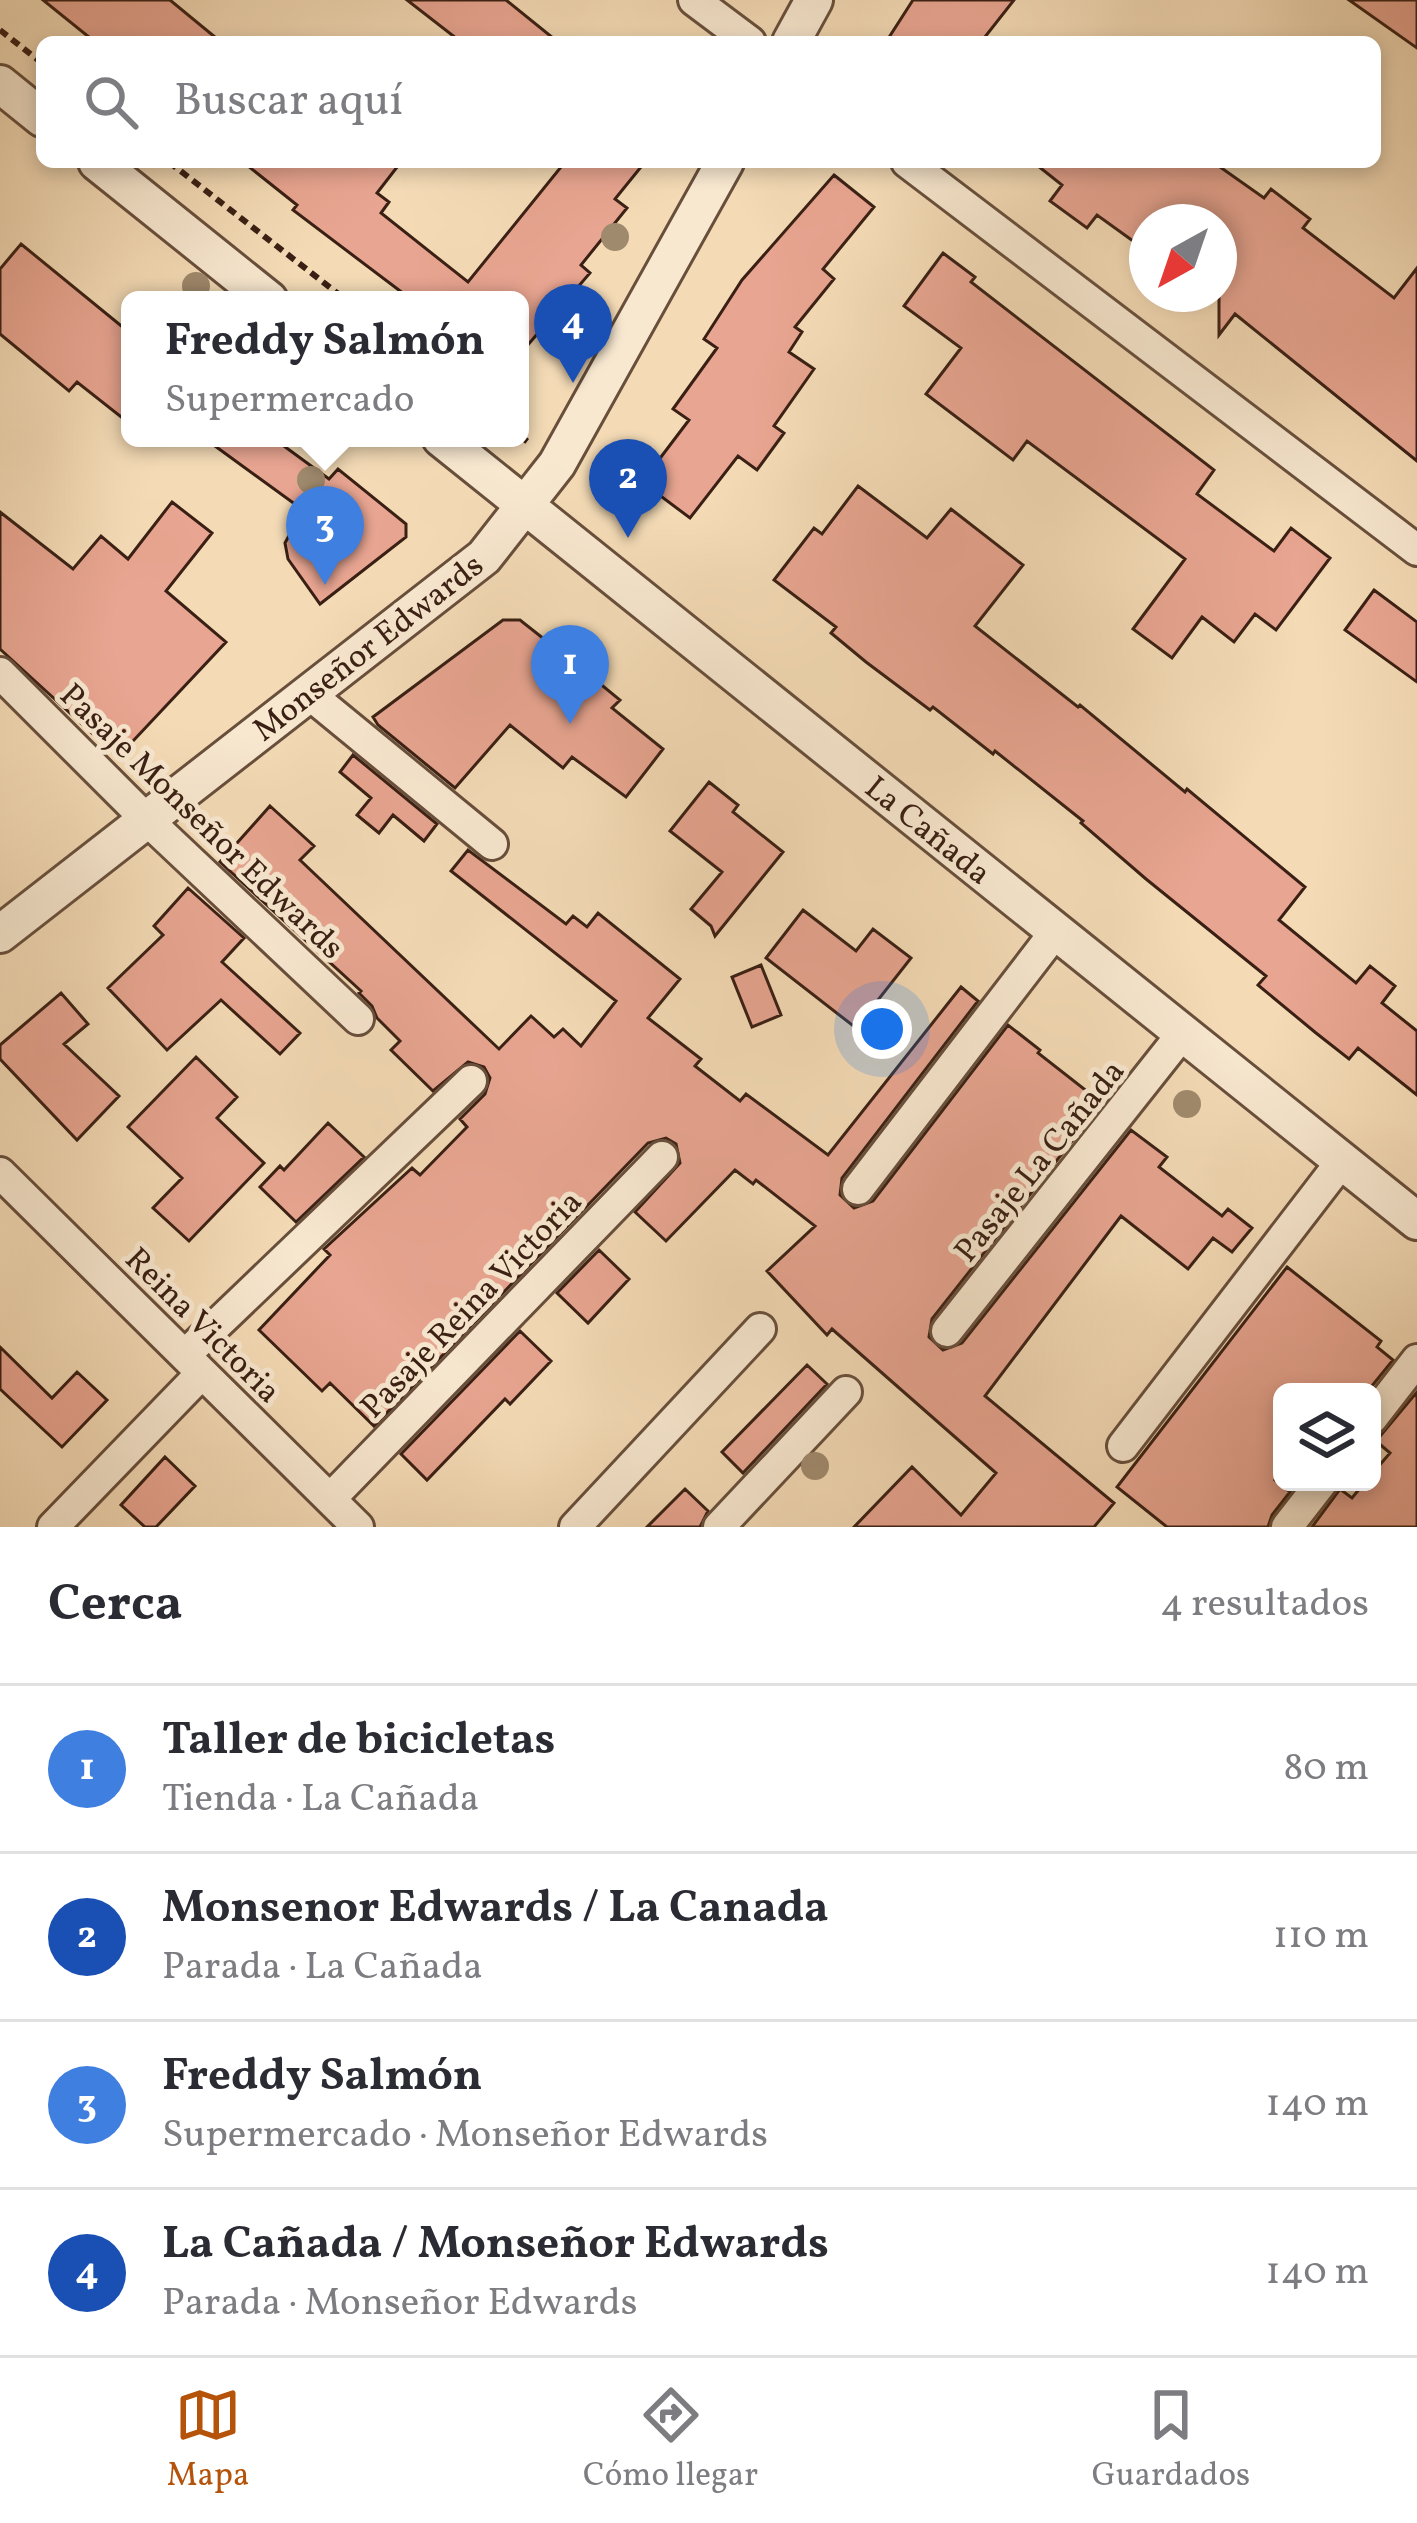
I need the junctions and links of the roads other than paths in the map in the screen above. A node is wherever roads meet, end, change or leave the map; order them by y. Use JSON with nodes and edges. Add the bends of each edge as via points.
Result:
{"nodes":[{"id":1,"x":694,"y":0,"type":"edge"},
{"id":2,"x":814,"y":0,"type":"edge"},
{"id":3,"x":742,"y":36,"type":"edge"},
{"id":4,"x":793,"y":36,"type":"edge"},
{"id":5,"x":0,"y":84,"type":"edge"},
{"id":6,"x":36,"y":113,"type":"edge"},
{"id":7,"x":104,"y":168,"type":"edge"},
{"id":8,"x":721,"y":168,"type":"edge"},
{"id":9,"x":915,"y":168,"type":"edge"},
{"id":10,"x":258,"y":291,"type":"edge"},
{"id":11,"x":452,"y":447,"type":"edge"},
{"id":12,"x":527,"y":507,"type":"junction"},
{"id":13,"x":1417,"y":550,"type":"edge"},
{"id":14,"x":0,"y":673,"type":"edge"},
{"id":15,"x":308,"y":693,"type":"junction"},
{"id":16,"x":146,"y":819,"type":"junction"},
{"id":17,"x":492,"y":844,"type":"dead end"},
{"id":18,"x":1056,"y":931,"type":"junction"},
{"id":19,"x":0,"y":934,"type":"edge"},
{"id":20,"x":358,"y":1018,"type":"dead end"},
{"id":21,"x":1184,"y":1034,"type":"junction"},
{"id":22,"x":472,"y":1082,"type":"dead end"},
{"id":23,"x":662,"y":1157,"type":"dead end"},
{"id":24,"x":1342,"y":1161,"type":"junction"},
{"id":25,"x":0,"y":1173,"type":"edge"},
{"id":26,"x":858,"y":1189,"type":"dead end"},
{"id":27,"x":1417,"y":1220,"type":"edge"},
{"id":28,"x":760,"y":1329,"type":"dead end"},
{"id":29,"x":946,"y":1331,"type":"dead end"},
{"id":30,"x":1417,"y":1360,"type":"edge"},
{"id":31,"x":193,"y":1364,"type":"junction"},
{"id":32,"x":846,"y":1392,"type":"dead end"},
{"id":33,"x":1381,"y":1406,"type":"edge"},
{"id":34,"x":1123,"y":1446,"type":"dead end"},
{"id":35,"x":1315,"y":1491,"type":"edge"},
{"id":36,"x":330,"y":1499,"type":"junction"},
{"id":37,"x":53,"y":1527,"type":"edge"},
{"id":38,"x":358,"y":1527,"type":"edge"},
{"id":39,"x":575,"y":1527,"type":"edge"},
{"id":40,"x":719,"y":1527,"type":"edge"},
{"id":41,"x":1286,"y":1527,"type":"edge"}],
"edges":[{"from":1,"to":3,"type":"street"},
{"from":2,"to":4,"type":"street"},
{"from":5,"to":6,"type":"street"},
{"from":7,"to":10,"type":"street"},
{"from":8,"to":12,"type":"street","name":"Monseñor Edwards"},
{"from":9,"to":13,"type":"street"},
{"from":11,"to":12,"type":"street","name":"La Cañada"},
{"from":12,"to":15,"type":"street","name":"Monseñor Edwards","via":[[484,557]]},
{"from":12,"to":18,"type":"street","name":"La Cañada"},
{"from":14,"to":16,"type":"street","name":"Pasaje Monseñor Edwards"},
{"from":15,"to":16,"type":"street","name":"Monseñor Edwards"},
{"from":15,"to":17,"type":"street"},
{"from":16,"to":19,"type":"street","name":"Monseñor Edwards"},
{"from":16,"to":20,"type":"street","name":"Pasaje Monseñor Edwards"},
{"from":18,"to":21,"type":"street","name":"La Cañada"},
{"from":18,"to":26,"type":"street"},
{"from":21,"to":24,"type":"street","name":"La Cañada"},
{"from":21,"to":29,"type":"street","name":"Pasaje La Cañada"},
{"from":22,"to":31,"type":"street"},
{"from":23,"to":36,"type":"street","name":"Pasaje Reina Victoria"},
{"from":24,"to":27,"type":"street","name":"La Cañada"},
{"from":24,"to":34,"type":"street"},
{"from":25,"to":31,"type":"street","name":"Reina Victoria"},
{"from":28,"to":39,"type":"street"},
{"from":30,"to":33,"type":"street"},
{"from":31,"to":36,"type":"street","name":"Reina Victoria"},
{"from":31,"to":37,"type":"street"},
{"from":32,"to":40,"type":"street"},
{"from":35,"to":41,"type":"street"},
{"from":36,"to":38,"type":"street","name":"Reina Victoria"}]}
